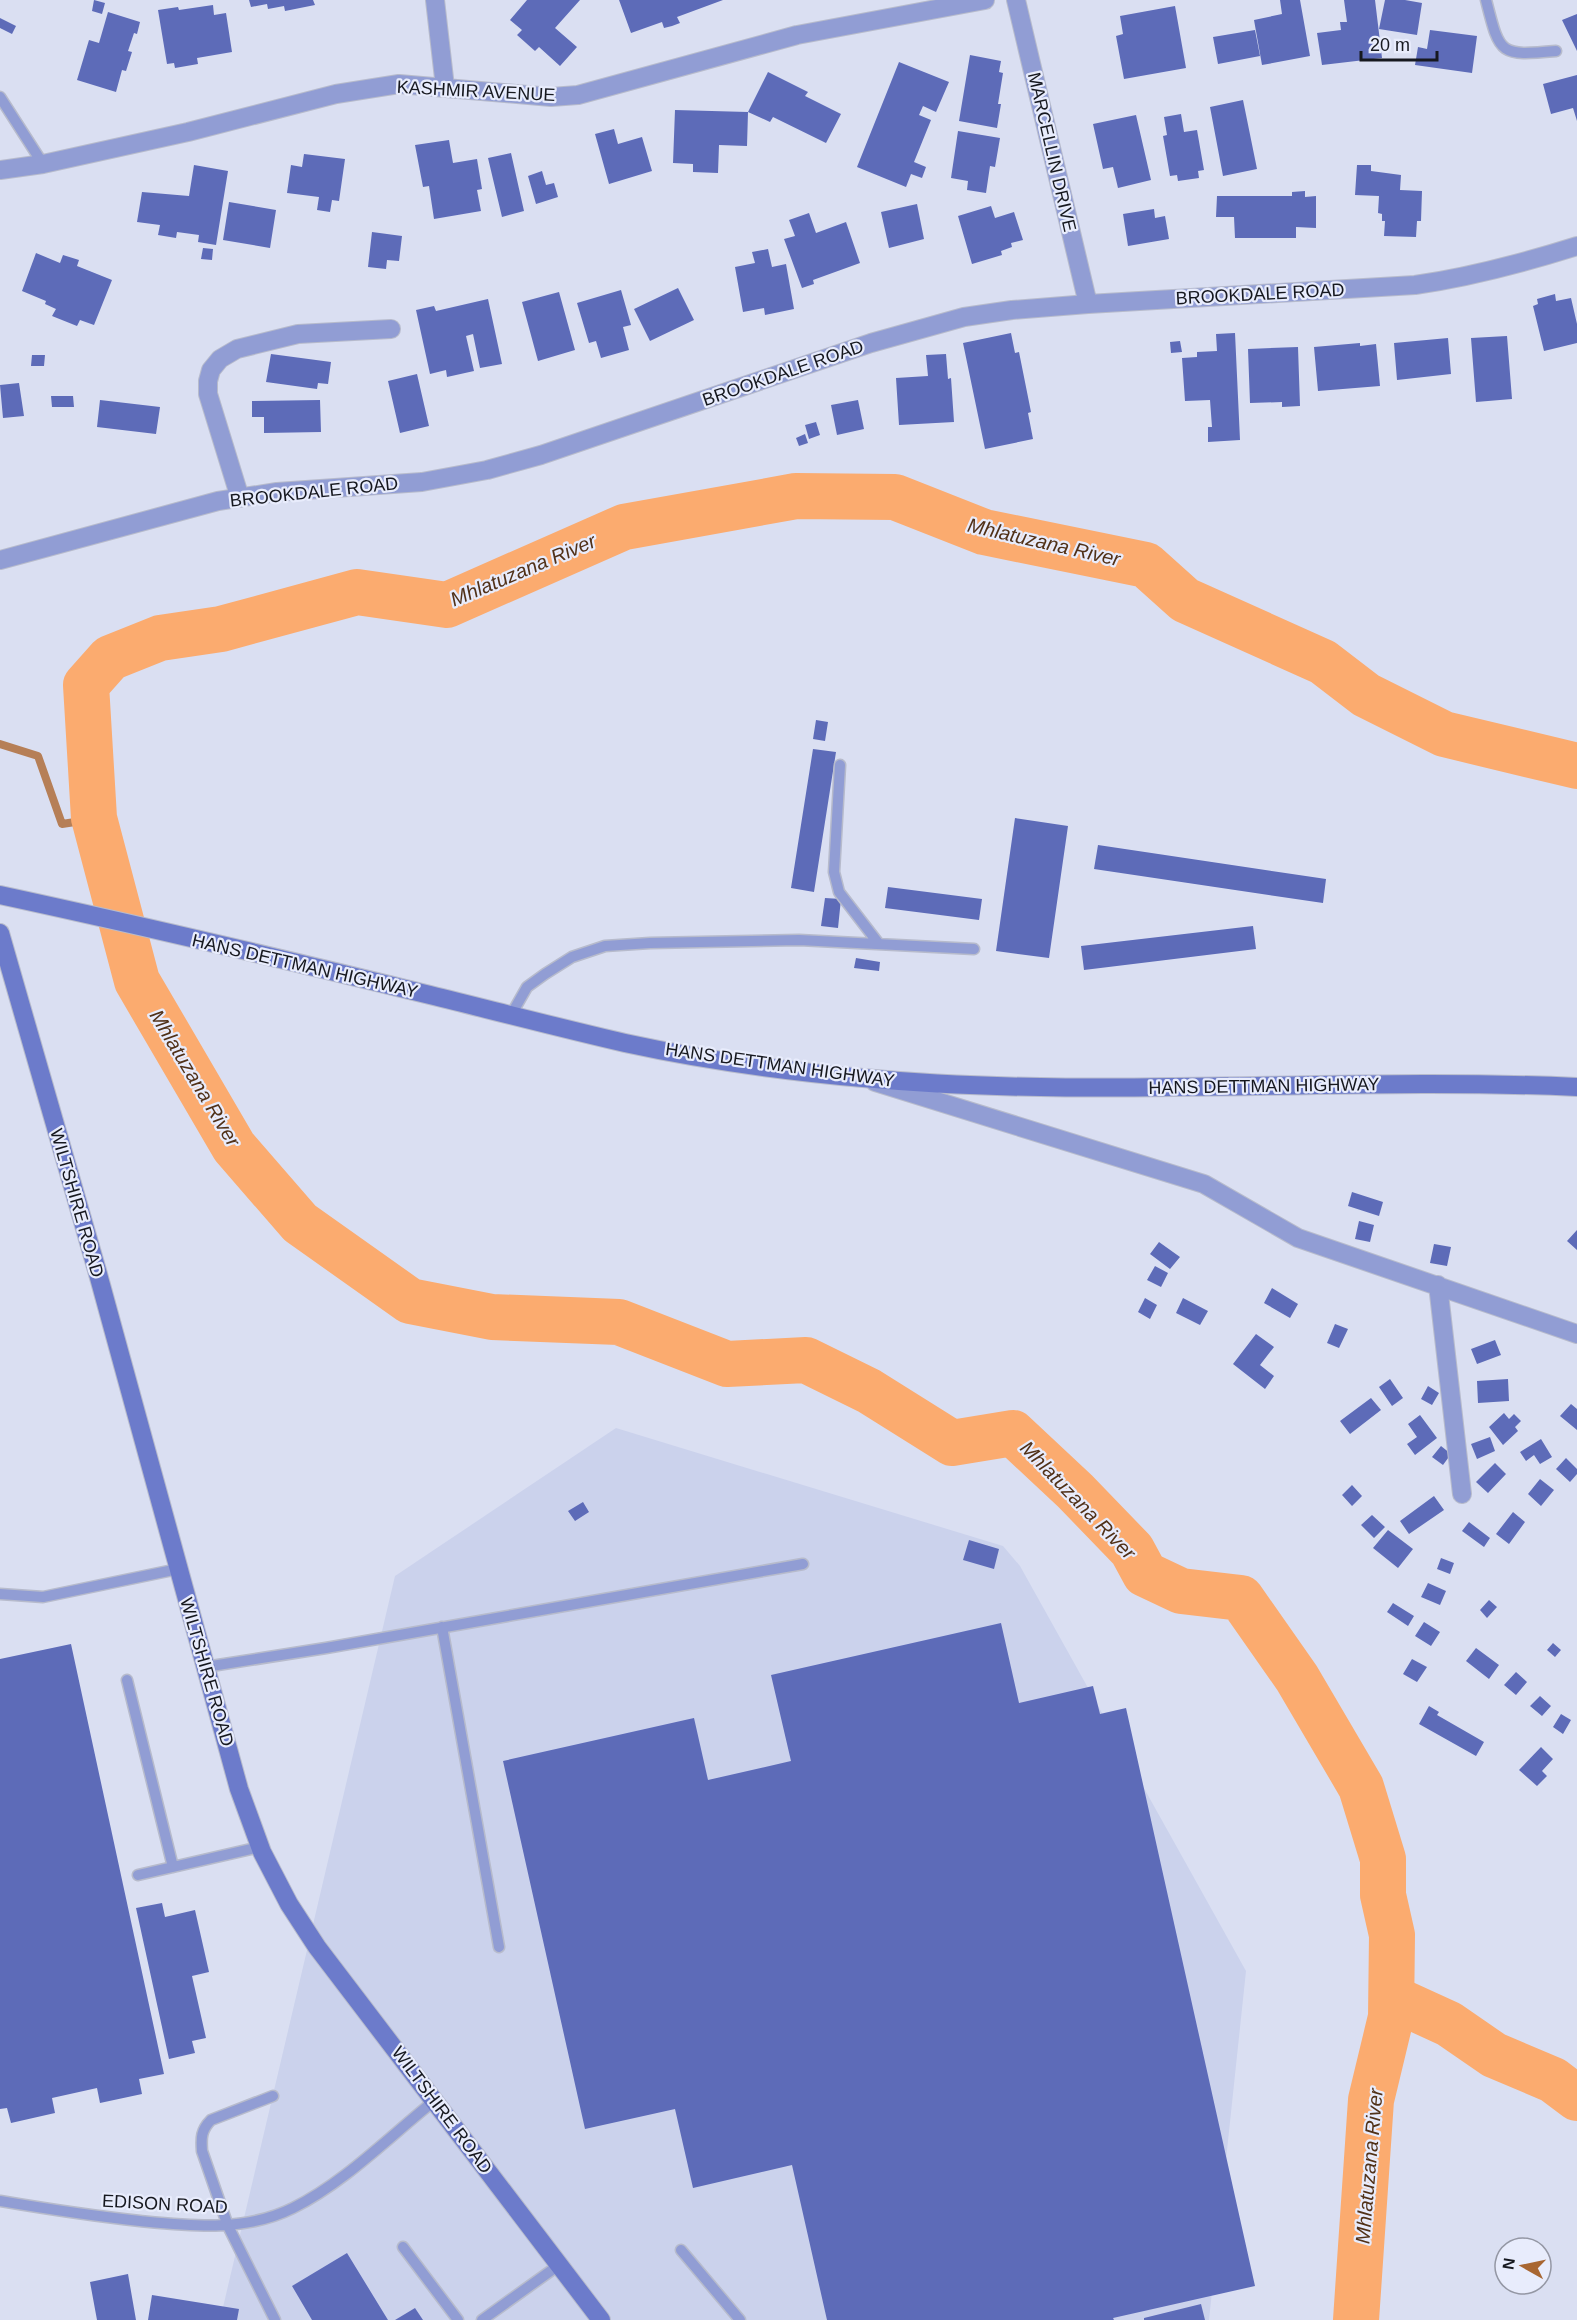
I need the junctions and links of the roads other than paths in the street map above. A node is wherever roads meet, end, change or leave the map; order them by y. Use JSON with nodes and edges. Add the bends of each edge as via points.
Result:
{"nodes":[{"id":1,"x":435,"y":0,"type":"edge"},
{"id":2,"x":985,"y":0,"type":"edge"},
{"id":3,"x":1016,"y":0,"type":"edge"},
{"id":4,"x":1486,"y":0,"type":"edge"},
{"id":5,"x":1556,"y":51,"type":"dead end"},
{"id":6,"x":445,"y":87,"type":"junction"},
{"id":7,"x":0,"y":97,"type":"edge"},
{"id":8,"x":43,"y":164,"type":"junction"},
{"id":9,"x":0,"y":170,"type":"edge"},
{"id":10,"x":1577,"y":246,"type":"edge"},
{"id":11,"x":1088,"y":304,"type":"junction"},
{"id":12,"x":391,"y":329,"type":"dead end"},
{"id":13,"x":240,"y":498,"type":"junction"},
{"id":14,"x":0,"y":560,"type":"edge"},
{"id":15,"x":840,"y":765,"type":"dead end"},
{"id":16,"x":0,"y":895,"type":"edge"},
{"id":17,"x":0,"y":933,"type":"edge"},
{"id":18,"x":879,"y":944,"type":"junction"},
{"id":19,"x":974,"y":949,"type":"dead end"},
{"id":20,"x":512,"y":1015,"type":"junction"},
{"id":21,"x":862,"y":1078,"type":"junction"},
{"id":22,"x":1577,"y":1087,"type":"edge"},
{"id":23,"x":1438,"y":1286,"type":"junction"},
{"id":24,"x":1577,"y":1334,"type":"edge"},
{"id":25,"x":1462,"y":1494,"type":"dead end"},
{"id":26,"x":803,"y":1564,"type":"dead end"},
{"id":27,"x":178,"y":1569,"type":"junction"},
{"id":28,"x":0,"y":1594,"type":"edge"},
{"id":29,"x":442,"y":1627,"type":"junction"},
{"id":30,"x":206,"y":1667,"type":"junction"},
{"id":31,"x":127,"y":1680,"type":"dead end"},
{"id":32,"x":261,"y":1847,"type":"junction"},
{"id":33,"x":173,"y":1867,"type":"junction"},
{"id":34,"x":138,"y":1875,"type":"dead end"},
{"id":35,"x":499,"y":1947,"type":"dead end"},
{"id":36,"x":273,"y":2096,"type":"dead end"},
{"id":37,"x":434,"y":2100,"type":"junction"},
{"id":38,"x":0,"y":2201,"type":"edge"},
{"id":39,"x":228,"y":2226,"type":"junction"},
{"id":40,"x":403,"y":2247,"type":"dead end"},
{"id":41,"x":681,"y":2250,"type":"dead end"},
{"id":42,"x":559,"y":2265,"type":"junction"},
{"id":43,"x":275,"y":2320,"type":"edge"},
{"id":44,"x":458,"y":2320,"type":"edge"},
{"id":45,"x":482,"y":2320,"type":"edge"},
{"id":46,"x":601,"y":2320,"type":"edge"},
{"id":47,"x":740,"y":2320,"type":"edge"}],
"edges":[{"from":1,"to":6,"type":"street"},
{"from":2,"to":6,"type":"street","name":"KASHMIR AVENUE","via":[[797,35],[578,95],[551,97]]},
{"from":3,"to":11,"type":"street","name":"MARCELLIN DRIVE"},
{"from":4,"to":5,"type":"lane","via":[[1494,32],[1509,52]]},
{"from":6,"to":8,"type":"street","name":"KASHMIR AVENUE","via":[[399,84],[336,94]]},
{"from":7,"to":8,"type":"lane"},
{"from":8,"to":9,"type":"street","name":"KASHMIR AVENUE"},
{"from":10,"to":11,"type":"street","name":"BROOKDALE ROAD","via":[[1466,277],[1415,285]]},
{"from":11,"to":13,"type":"street","name":"BROOKDALE ROAD","via":[[964,317],[918,329],[487,470],[422,482]]},
{"from":12,"to":13,"type":"street","via":[[298,334],[237,349],[220,359],[211,370],[208,394]]},
{"from":13,"to":14,"type":"street","name":"BROOKDALE ROAD"},
{"from":15,"to":18,"type":"lane","via":[[834,872],[839,892]]},
{"from":16,"to":20,"type":"street","name":"HANS DETTMAN HIGHWAY"},
{"from":17,"to":27,"type":"street","name":"WILTSHIRE ROAD"},
{"from":18,"to":19,"type":"lane"},
{"from":18,"to":20,"type":"lane","via":[[799,940],[605,946],[572,957],[527,987]]},
{"from":20,"to":21,"type":"street","name":"HANS DETTMAN HIGHWAY","via":[[679,1053]]},
{"from":21,"to":22,"type":"street","name":"HANS DETTMAN HIGHWAY","via":[[998,1087],[1430,1083]]},
{"from":21,"to":23,"type":"street","via":[[1204,1184],[1298,1238]]},
{"from":23,"to":24,"type":"street"},
{"from":23,"to":25,"type":"street"},
{"from":26,"to":29,"type":"lane"},
{"from":27,"to":28,"type":"lane","via":[[43,1597]]},
{"from":27,"to":30,"type":"street","name":"WILTSHIRE ROAD"},
{"from":29,"to":30,"type":"lane"},
{"from":29,"to":35,"type":"lane"},
{"from":30,"to":32,"type":"street","name":"WILTSHIRE ROAD","via":[[239,1789]]},
{"from":31,"to":33,"type":"lane"},
{"from":32,"to":33,"type":"lane"},
{"from":32,"to":37,"type":"street","name":"WILTSHIRE ROAD","via":[[289,1904],[317,1947]]},
{"from":33,"to":34,"type":"lane"},
{"from":36,"to":39,"type":"lane","via":[[211,2120],[203,2128],[202,2151]]},
{"from":37,"to":39,"type":"lane","name":"EDISON ROAD","via":[[335,2182],[293,2208],[260,2221]]},
{"from":37,"to":42,"type":"street","name":"WILTSHIRE ROAD"},
{"from":38,"to":39,"type":"lane","name":"EDISON ROAD","via":[[89,2216]]},
{"from":39,"to":43,"type":"lane"},
{"from":40,"to":44,"type":"lane"},
{"from":41,"to":47,"type":"lane"},
{"from":42,"to":45,"type":"lane"},
{"from":42,"to":46,"type":"street","name":"WILTSHIRE ROAD"}]}
